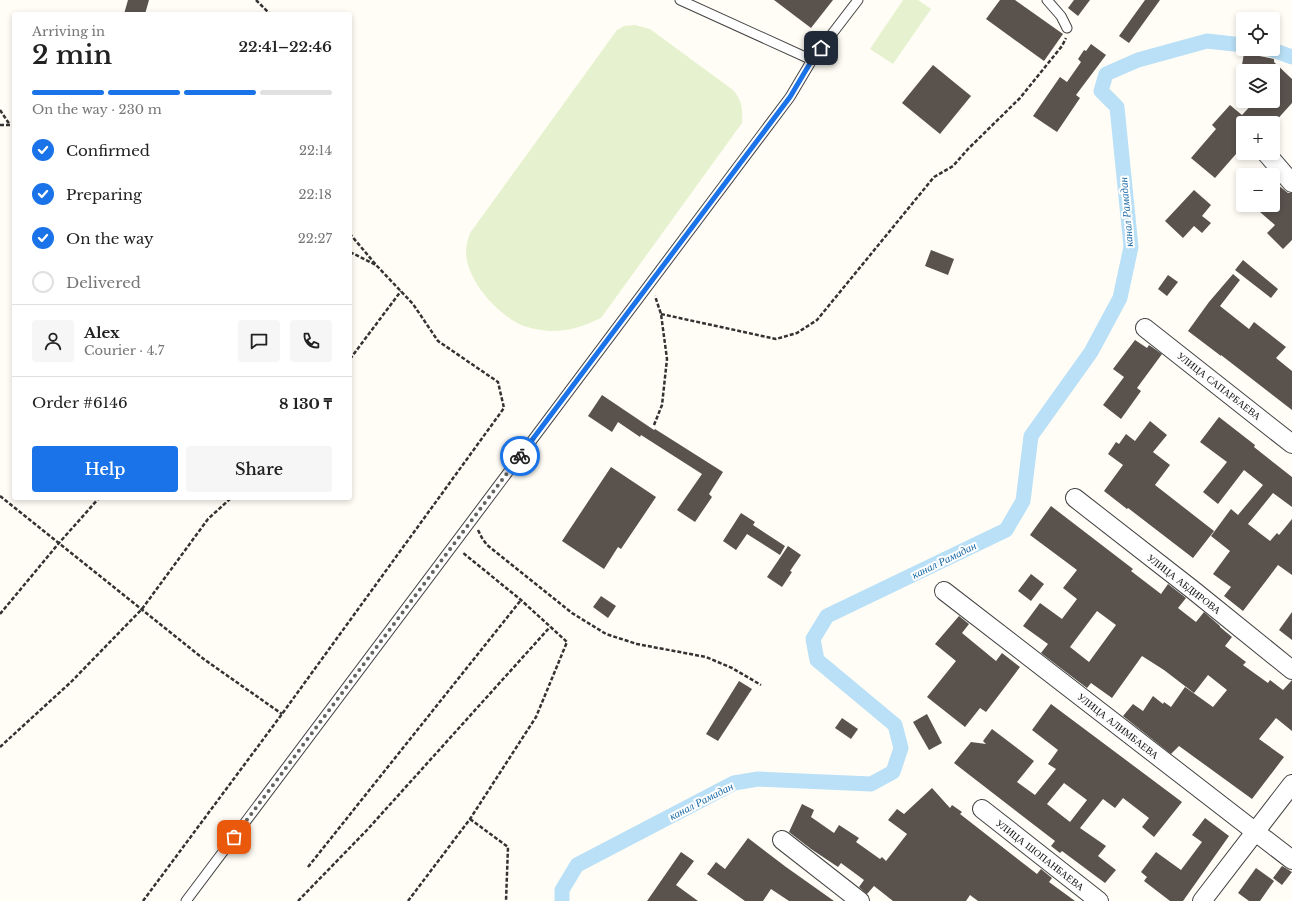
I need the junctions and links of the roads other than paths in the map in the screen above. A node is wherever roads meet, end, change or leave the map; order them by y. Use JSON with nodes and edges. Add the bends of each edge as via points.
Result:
{"nodes":[{"id":1,"x":680,"y":0,"type":"edge"},
{"id":2,"x":858,"y":0,"type":"edge"},
{"id":3,"x":1047,"y":0,"type":"edge"},
{"id":4,"x":702,"y":4,"type":"edge"},
{"id":5,"x":1067,"y":28,"type":"road end"},
{"id":6,"x":812,"y":60,"type":"junction"},
{"id":7,"x":1272,"y":160,"type":"edge"},
{"id":8,"x":1292,"y":183,"type":"edge"},
{"id":9,"x":1145,"y":328,"type":"dead end"},
{"id":10,"x":1292,"y":444,"type":"edge"},
{"id":11,"x":1075,"y":498,"type":"dead end"},
{"id":12,"x":944,"y":591,"type":"dead end"},
{"id":13,"x":1292,"y":670,"type":"edge"},
{"id":14,"x":1292,"y":784,"type":"edge"},
{"id":15,"x":982,"y":808,"type":"dead end"},
{"id":16,"x":1255,"y":832,"type":"junction"},
{"id":17,"x":782,"y":840,"type":"dead end"},
{"id":18,"x":1292,"y":860,"type":"edge"},
{"id":19,"x":186,"y":901,"type":"edge"},
{"id":20,"x":860,"y":901,"type":"edge"},
{"id":21,"x":1098,"y":901,"type":"edge"},
{"id":22,"x":1202,"y":901,"type":"edge"}],
"edges":[{"from":1,"to":4,"type":"lane"},
{"from":2,"to":6,"type":"lane"},
{"from":3,"to":5,"type":"lane","via":[[1061,16]]},
{"from":4,"to":6,"type":"lane"},
{"from":6,"to":19,"type":"lane","via":[[790,97]]},
{"from":7,"to":8,"type":"street"},
{"from":9,"to":10,"type":"street","name":"УЛИЦА САПАРБАЕВА"},
{"from":11,"to":13,"type":"street","name":"УЛИЦА АБДИРОВА"},
{"from":12,"to":16,"type":"street","name":"УЛИЦА АЛИМБАЕВА"},
{"from":14,"to":16,"type":"street"},
{"from":15,"to":21,"type":"street","name":"УЛИЦА ШОПАНБАЕВА"},
{"from":16,"to":18,"type":"street","name":"УЛИЦА АЛИМБАЕВА"},
{"from":16,"to":22,"type":"street"},
{"from":17,"to":20,"type":"street"}]}
